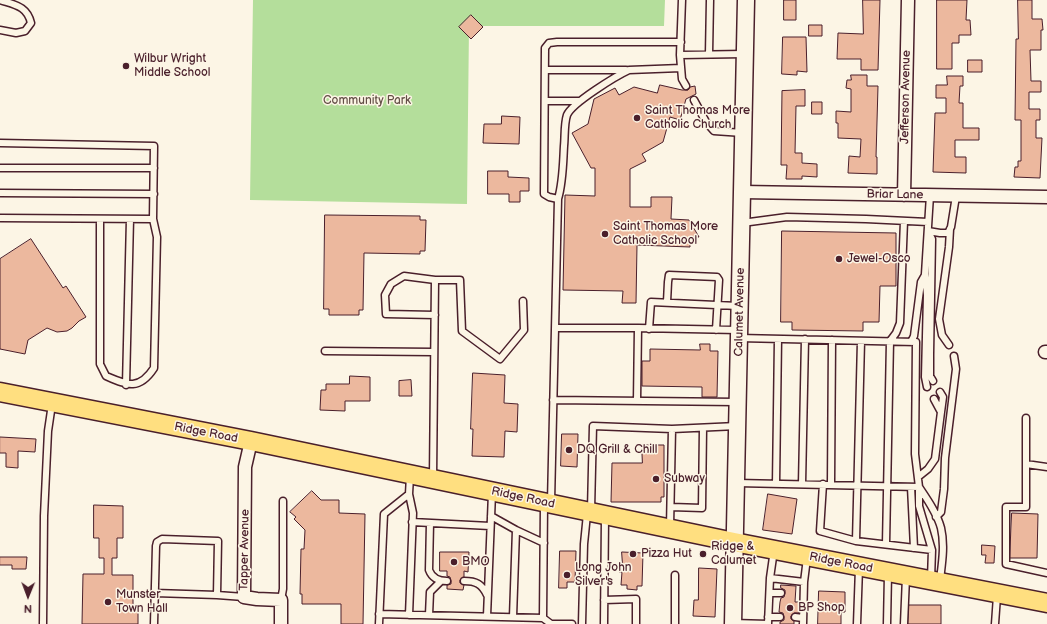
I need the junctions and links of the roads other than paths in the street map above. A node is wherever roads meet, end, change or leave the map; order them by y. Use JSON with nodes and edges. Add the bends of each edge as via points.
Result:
{"nodes":[{"id":1,"x":0,"y":0,"type":"edge"},
{"id":2,"x":682,"y":0,"type":"edge"},
{"id":3,"x":710,"y":0,"type":"edge"},
{"id":4,"x":746,"y":0,"type":"edge"},
{"id":5,"x":908,"y":0,"type":"edge"},
{"id":6,"x":0,"y":30,"type":"edge"},
{"id":7,"x":681,"y":42,"type":"junction"},
{"id":8,"x":709,"y":54,"type":"junction"},
{"id":9,"x":745,"y":54,"type":"junction"},
{"id":10,"x":680,"y":55,"type":"junction"},
{"id":11,"x":681,"y":68,"type":"junction"},
{"id":12,"x":545,"y":70,"type":"junction"},
{"id":13,"x":629,"y":70,"type":"junction"},
{"id":14,"x":686,"y":86,"type":"dead end"},
{"id":15,"x":694,"y":100,"type":"dead end"},
{"id":16,"x":545,"y":101,"type":"junction"},
{"id":17,"x":580,"y":101,"type":"junction"},
{"id":18,"x":744,"y":132,"type":"junction"},
{"id":19,"x":0,"y":143,"type":"edge"},
{"id":20,"x":0,"y":168,"type":"edge"},
{"id":21,"x":154,"y":168,"type":"junction"},
{"id":22,"x":742,"y":192,"type":"junction"},
{"id":23,"x":0,"y":193,"type":"edge"},
{"id":24,"x":154,"y":194,"type":"junction"},
{"id":25,"x":904,"y":195,"type":"junction"},
{"id":26,"x":930,"y":195,"type":"junction"},
{"id":27,"x":956,"y":196,"type":"junction"},
{"id":28,"x":1047,"y":197,"type":"edge"},
{"id":29,"x":558,"y":198,"type":"junction"},
{"id":30,"x":0,"y":218,"type":"edge"},
{"id":31,"x":100,"y":219,"type":"junction"},
{"id":32,"x":130,"y":219,"type":"junction"},
{"id":33,"x":154,"y":219,"type":"junction"},
{"id":34,"x":904,"y":221,"type":"junction"},
{"id":35,"x":928,"y":222,"type":"junction"},
{"id":36,"x":742,"y":223,"type":"junction"},
{"id":37,"x":928,"y":231,"type":"junction"},
{"id":38,"x":949,"y":231,"type":"junction"},
{"id":39,"x":925,"y":274,"type":"junction"},
{"id":40,"x":435,"y":280,"type":"junction"},
{"id":41,"x":523,"y":301,"type":"dead end"},
{"id":42,"x":667,"y":302,"type":"junction"},
{"id":43,"x":717,"y":305,"type":"junction"},
{"id":44,"x":740,"y":306,"type":"junction"},
{"id":45,"x":435,"y":315,"type":"junction"},
{"id":46,"x":555,"y":328,"type":"junction"},
{"id":47,"x":638,"y":328,"type":"junction"},
{"id":48,"x":648,"y":328,"type":"junction"},
{"id":49,"x":716,"y":330,"type":"junction"},
{"id":50,"x":739,"y":334,"type":"junction"},
{"id":51,"x":942,"y":335,"type":"junction"},
{"id":52,"x":930,"y":336,"type":"junction"},
{"id":53,"x":778,"y":339,"type":"junction"},
{"id":54,"x":805,"y":340,"type":"junction"},
{"id":55,"x":832,"y":340,"type":"junction"},
{"id":56,"x":861,"y":341,"type":"junction"},
{"id":57,"x":890,"y":341,"type":"junction"},
{"id":58,"x":911,"y":342,"type":"junction"},
{"id":59,"x":949,"y":345,"type":"dead end"},
{"id":60,"x":325,"y":351,"type":"dead end"},
{"id":61,"x":434,"y":352,"type":"junction"},
{"id":62,"x":954,"y":356,"type":"dead end"},
{"id":63,"x":933,"y":381,"type":"dead end"},
{"id":64,"x":126,"y":384,"type":"junction"},
{"id":65,"x":927,"y":387,"type":"dead end"},
{"id":66,"x":0,"y":392,"type":"edge"},
{"id":67,"x":940,"y":392,"type":"dead end"},
{"id":68,"x":934,"y":399,"type":"dead end"},
{"id":69,"x":553,"y":400,"type":"junction"},
{"id":70,"x":637,"y":400,"type":"junction"},
{"id":71,"x":738,"y":402,"type":"junction"},
{"id":72,"x":52,"y":403,"type":"junction"},
{"id":73,"x":941,"y":412,"type":"junction"},
{"id":74,"x":1026,"y":418,"type":"dead end"},
{"id":75,"x":738,"y":426,"type":"junction"},
{"id":76,"x":703,"y":428,"type":"junction"},
{"id":77,"x":672,"y":429,"type":"junction"},
{"id":78,"x":251,"y":441,"type":"junction"},
{"id":79,"x":1026,"y":464,"type":"junction"},
{"id":80,"x":1047,"y":467,"type":"edge"},
{"id":81,"x":410,"y":474,"type":"junction"},
{"id":82,"x":918,"y":477,"type":"junction"},
{"id":83,"x":433,"y":479,"type":"junction"},
{"id":84,"x":736,"y":484,"type":"junction"},
{"id":85,"x":776,"y":484,"type":"junction"},
{"id":86,"x":802,"y":484,"type":"junction"},
{"id":87,"x":823,"y":484,"type":"junction"},
{"id":88,"x":831,"y":484,"type":"junction"},
{"id":89,"x":859,"y":485,"type":"junction"},
{"id":90,"x":888,"y":486,"type":"junction"},
{"id":91,"x":911,"y":486,"type":"junction"},
{"id":92,"x":920,"y":487,"type":"junction"},
{"id":93,"x":492,"y":492,"type":"junction"},
{"id":94,"x":409,"y":494,"type":"junction"},
{"id":95,"x":283,"y":501,"type":"dead end"},
{"id":96,"x":548,"y":503,"type":"junction"},
{"id":97,"x":671,"y":507,"type":"junction"},
{"id":98,"x":595,"y":513,"type":"junction"},
{"id":99,"x":491,"y":516,"type":"junction"},
{"id":100,"x":936,"y":517,"type":"junction"},
{"id":101,"x":412,"y":522,"type":"junction"},
{"id":102,"x":430,"y":522,"type":"junction"},
{"id":103,"x":490,"y":526,"type":"junction"},
{"id":104,"x":670,"y":529,"type":"junction"},
{"id":105,"x":516,"y":530,"type":"junction"},
{"id":106,"x":856,"y":540,"type":"junction"},
{"id":107,"x":734,"y":542,"type":"junction"},
{"id":108,"x":544,"y":543,"type":"junction"},
{"id":109,"x":886,"y":544,"type":"junction"},
{"id":110,"x":914,"y":548,"type":"junction"},
{"id":111,"x":774,"y":550,"type":"junction"},
{"id":112,"x":932,"y":550,"type":"junction"},
{"id":113,"x":807,"y":556,"type":"junction"},
{"id":114,"x":859,"y":566,"type":"junction"},
{"id":115,"x":888,"y":572,"type":"junction"},
{"id":116,"x":1047,"y":573,"type":"edge"},
{"id":117,"x":675,"y":574,"type":"dead end"},
{"id":118,"x":906,"y":575,"type":"junction"},
{"id":119,"x":770,"y":578,"type":"junction"},
{"id":120,"x":464,"y":581,"type":"dead end"},
{"id":121,"x":936,"y":581,"type":"junction"},
{"id":122,"x":804,"y":582,"type":"junction"},
{"id":123,"x":155,"y":593,"type":"junction"},
{"id":124,"x":770,"y":593,"type":"junction"},
{"id":125,"x":781,"y":593,"type":"dead end"},
{"id":126,"x":997,"y":593,"type":"junction"},
{"id":127,"x":795,"y":594,"type":"dead end"},
{"id":128,"x":804,"y":594,"type":"junction"},
{"id":129,"x":217,"y":595,"type":"junction"},
{"id":130,"x":244,"y":597,"type":"junction"},
{"id":131,"x":488,"y":597,"type":"junction"},
{"id":132,"x":281,"y":600,"type":"junction"},
{"id":133,"x":604,"y":600,"type":"junction"},
{"id":134,"x":1047,"y":603,"type":"edge"},
{"id":135,"x":379,"y":614,"type":"junction"},
{"id":136,"x":408,"y":615,"type":"junction"},
{"id":137,"x":428,"y":615,"type":"junction"},
{"id":138,"x":487,"y":616,"type":"junction"},
{"id":139,"x":513,"y":617,"type":"junction"},
{"id":140,"x":768,"y":617,"type":"junction"},
{"id":141,"x":780,"y":617,"type":"dead end"},
{"id":142,"x":795,"y":617,"type":"dead end"},
{"id":143,"x":543,"y":618,"type":"junction"},
{"id":144,"x":803,"y":621,"type":"edge"},
{"id":145,"x":42,"y":624,"type":"edge"},
{"id":146,"x":154,"y":624,"type":"edge"},
{"id":147,"x":281,"y":624,"type":"edge"},
{"id":148,"x":379,"y":624,"type":"edge"},
{"id":149,"x":551,"y":624,"type":"edge"},
{"id":150,"x":572,"y":624,"type":"edge"},
{"id":151,"x":582,"y":624,"type":"edge"},
{"id":152,"x":604,"y":624,"type":"edge"},
{"id":153,"x":636,"y":624,"type":"edge"},
{"id":154,"x":675,"y":624,"type":"edge"},
{"id":155,"x":733,"y":624,"type":"edge"},
{"id":156,"x":857,"y":624,"type":"edge"},
{"id":157,"x":887,"y":624,"type":"edge"},
{"id":158,"x":904,"y":624,"type":"edge"},
{"id":159,"x":995,"y":624,"type":"edge"}],
"edges":[{"from":1,"to":6,"type":"lane","via":[[24,9],[31,23],[25,31],[16,33]]},
{"from":2,"to":7,"type":"lane"},
{"from":3,"to":8,"type":"lane"},
{"from":4,"to":9,"type":"main road","name":"Calumet Avenue"},
{"from":5,"to":25,"type":"street","name":"Jefferson Avenue"},
{"from":7,"to":10,"type":"lane"},
{"from":7,"to":12,"type":"lane","via":[[549,43],[545,48]]},
{"from":8,"to":9,"type":"lane"},
{"from":8,"to":10,"type":"lane"},
{"from":9,"to":18,"type":"main road","name":"Calumet Avenue"},
{"from":10,"to":11,"type":"lane"},
{"from":11,"to":13,"type":"lane"},
{"from":11,"to":14,"type":"lane"},
{"from":12,"to":13,"type":"lane"},
{"from":12,"to":16,"type":"lane"},
{"from":13,"to":17,"type":"lane"},
{"from":15,"to":18,"type":"lane","via":[[714,131]]},
{"from":16,"to":17,"type":"lane"},
{"from":16,"to":29,"type":"lane","via":[[544,194]]},
{"from":17,"to":29,"type":"lane","via":[[567,114]]},
{"from":18,"to":22,"type":"main road","name":"Calumet Avenue"},
{"from":19,"to":21,"type":"lane","via":[[154,146]]},
{"from":20,"to":21,"type":"lane"},
{"from":21,"to":24,"type":"lane"},
{"from":22,"to":25,"type":"street","name":"Briar Lane"},
{"from":22,"to":36,"type":"main road","name":"Calumet Avenue"},
{"from":23,"to":24,"type":"lane"},
{"from":24,"to":33,"type":"lane"},
{"from":25,"to":26,"type":"street","name":"Briar Lane"},
{"from":26,"to":27,"type":"street","name":"Briar Lane"},
{"from":26,"to":35,"type":"lane"},
{"from":27,"to":28,"type":"street","name":"Briar Lane"},
{"from":27,"to":38,"type":"lane"},
{"from":29,"to":46,"type":"lane"},
{"from":30,"to":31,"type":"lane"},
{"from":31,"to":32,"type":"lane"},
{"from":31,"to":64,"type":"lane","via":[[100,364],[106,376]]},
{"from":32,"to":33,"type":"lane"},
{"from":32,"to":64,"type":"lane"},
{"from":33,"to":64,"type":"lane","via":[[157,237],[154,368],[148,378],[139,383]]},
{"from":34,"to":35,"type":"lane"},
{"from":34,"to":36,"type":"lane","via":[[787,218]]},
{"from":34,"to":57,"type":"lane","via":[[900,323]]},
{"from":35,"to":37,"type":"lane"},
{"from":36,"to":44,"type":"main road","name":"Calumet Avenue"},
{"from":37,"to":38,"type":"lane","via":[[940,234]]},
{"from":37,"to":39,"type":"lane"},
{"from":37,"to":52,"type":"lane","via":[[932,239]]},
{"from":38,"to":51,"type":"lane","via":[[939,319]]},
{"from":39,"to":58,"type":"lane","via":[[921,282]]},
{"from":39,"to":65,"type":"lane"},
{"from":40,"to":41,"type":"lane","via":[[460,280],[462,331],[500,359],[524,330]]},
{"from":40,"to":45,"type":"lane"},
{"from":40,"to":45,"type":"lane","via":[[404,276],[391,284],[385,296],[386,314]]},
{"from":42,"to":43,"type":"lane"},
{"from":42,"to":43,"type":"lane","via":[[669,275],[710,276],[719,280]]},
{"from":42,"to":48,"type":"lane","via":[[651,302]]},
{"from":43,"to":44,"type":"lane"},
{"from":43,"to":49,"type":"lane"},
{"from":44,"to":50,"type":"main road","name":"Calumet Avenue"},
{"from":45,"to":61,"type":"lane"},
{"from":46,"to":47,"type":"lane"},
{"from":46,"to":69,"type":"lane"},
{"from":47,"to":48,"type":"lane"},
{"from":47,"to":70,"type":"lane"},
{"from":48,"to":49,"type":"lane"},
{"from":49,"to":50,"type":"lane"},
{"from":50,"to":53,"type":"lane"},
{"from":50,"to":71,"type":"main road","name":"Calumet Avenue"},
{"from":51,"to":52,"type":"lane"},
{"from":51,"to":59,"type":"lane"},
{"from":52,"to":63,"type":"lane","via":[[930,376]]},
{"from":53,"to":54,"type":"lane"},
{"from":53,"to":85,"type":"lane"},
{"from":54,"to":55,"type":"lane"},
{"from":54,"to":86,"type":"lane"},
{"from":55,"to":56,"type":"lane"},
{"from":55,"to":88,"type":"lane"},
{"from":56,"to":57,"type":"lane"},
{"from":56,"to":89,"type":"lane"},
{"from":57,"to":58,"type":"lane"},
{"from":57,"to":90,"type":"lane"},
{"from":58,"to":82,"type":"lane","via":[[916,342],[915,454]]},
{"from":60,"to":61,"type":"lane"},
{"from":61,"to":83,"type":"lane"},
{"from":62,"to":100,"type":"lane","via":[[956,369],[945,458],[944,489],[941,512]]},
{"from":66,"to":72,"type":"main road","name":"Ridge Road"},
{"from":67,"to":73,"type":"lane","via":[[943,397]]},
{"from":68,"to":73,"type":"lane"},
{"from":69,"to":70,"type":"lane"},
{"from":69,"to":96,"type":"lane"},
{"from":70,"to":71,"type":"lane"},
{"from":71,"to":75,"type":"main road","name":"Calumet Avenue"},
{"from":72,"to":78,"type":"main road","name":"Ridge Road"},
{"from":72,"to":145,"type":"lane","via":[[48,431],[44,516]]},
{"from":73,"to":82,"type":"lane","via":[[935,460]]},
{"from":74,"to":79,"type":"lane"},
{"from":75,"to":76,"type":"lane"},
{"from":75,"to":84,"type":"main road","name":"Calumet Avenue"},
{"from":76,"to":77,"type":"lane"},
{"from":76,"to":97,"type":"lane","via":[[702,508]]},
{"from":77,"to":97,"type":"lane"},
{"from":77,"to":98,"type":"lane","via":[[593,426]]},
{"from":78,"to":81,"type":"main road","name":"Ridge Road"},
{"from":78,"to":130,"type":"street","name":"Tapper Avenue","via":[[246,467]]},
{"from":79,"to":80,"type":"lane"},
{"from":79,"to":116,"type":"lane","via":[[1026,507],[1006,507],[1006,564]]},
{"from":81,"to":83,"type":"main road","name":"Ridge Road"},
{"from":81,"to":94,"type":"lane"},
{"from":82,"to":92,"type":"lane"},
{"from":83,"to":93,"type":"main road","name":"Ridge Road"},
{"from":84,"to":85,"type":"lane"},
{"from":84,"to":107,"type":"main road","name":"Calumet Avenue"},
{"from":85,"to":86,"type":"lane"},
{"from":86,"to":87,"type":"lane"},
{"from":87,"to":88,"type":"lane"},
{"from":87,"to":106,"type":"lane","via":[[820,531]]},
{"from":88,"to":89,"type":"lane"},
{"from":89,"to":90,"type":"lane"},
{"from":89,"to":106,"type":"lane"},
{"from":90,"to":91,"type":"lane"},
{"from":90,"to":109,"type":"lane"},
{"from":91,"to":92,"type":"lane"},
{"from":91,"to":110,"type":"lane"},
{"from":92,"to":100,"type":"lane"},
{"from":92,"to":112,"type":"lane","via":[[919,506]]},
{"from":93,"to":96,"type":"main road","name":"Ridge Road"},
{"from":93,"to":99,"type":"lane"},
{"from":94,"to":101,"type":"lane"},
{"from":94,"to":135,"type":"lane","via":[[384,514]]},
{"from":95,"to":132,"type":"lane"},
{"from":96,"to":98,"type":"main road","name":"Ridge Road"},
{"from":96,"to":108,"type":"lane"},
{"from":97,"to":104,"type":"lane"},
{"from":98,"to":104,"type":"main road","name":"Ridge Road"},
{"from":98,"to":133,"type":"lane"},
{"from":98,"to":151,"type":"lane","via":[[584,544]]},
{"from":99,"to":103,"type":"lane"},
{"from":99,"to":105,"type":"lane"},
{"from":100,"to":121,"type":"lane","via":[[943,541],[943,556]]},
{"from":101,"to":102,"type":"lane"},
{"from":101,"to":136,"type":"lane"},
{"from":102,"to":103,"type":"lane"},
{"from":102,"to":137,"type":"lane","via":[[429,566],[431,573],[444,581],[430,592]]},
{"from":103,"to":131,"type":"lane"},
{"from":104,"to":107,"type":"main road","name":"Ridge Road"},
{"from":105,"to":108,"type":"lane"},
{"from":105,"to":139,"type":"lane"},
{"from":106,"to":109,"type":"lane"},
{"from":107,"to":111,"type":"main road","name":"Ridge Road"},
{"from":107,"to":155,"type":"main road","name":"Calumet Avenue"},
{"from":108,"to":143,"type":"lane"},
{"from":109,"to":110,"type":"lane"},
{"from":110,"to":112,"type":"lane"},
{"from":111,"to":113,"type":"main road","name":"Ridge Road"},
{"from":111,"to":119,"type":"lane"},
{"from":112,"to":121,"type":"lane"},
{"from":113,"to":114,"type":"main road","name":"Ridge Road"},
{"from":113,"to":122,"type":"lane"},
{"from":114,"to":115,"type":"main road","name":"Ridge Road"},
{"from":114,"to":156,"type":"lane"},
{"from":115,"to":118,"type":"main road","name":"Ridge Road"},
{"from":115,"to":157,"type":"lane"},
{"from":117,"to":154,"type":"lane"},
{"from":118,"to":121,"type":"main road","name":"Ridge Road"},
{"from":118,"to":158,"type":"lane"},
{"from":119,"to":122,"type":"lane"},
{"from":119,"to":124,"type":"lane"},
{"from":120,"to":131,"type":"lane","via":[[478,583]]},
{"from":121,"to":126,"type":"main road","name":"Ridge Road"},
{"from":122,"to":128,"type":"lane"},
{"from":123,"to":129,"type":"lane"},
{"from":123,"to":129,"type":"lane","via":[[156,546],[162,539],[218,541]]},
{"from":123,"to":146,"type":"lane"},
{"from":124,"to":125,"type":"lane"},
{"from":124,"to":140,"type":"lane"},
{"from":126,"to":134,"type":"main road","name":"Ridge Road"},
{"from":126,"to":159,"type":"lane"},
{"from":127,"to":128,"type":"lane"},
{"from":128,"to":144,"type":"lane"},
{"from":129,"to":130,"type":"lane"},
{"from":130,"to":132,"type":"street","name":"Tapper Avenue"},
{"from":131,"to":138,"type":"lane"},
{"from":132,"to":147,"type":"street"},
{"from":133,"to":152,"type":"lane"},
{"from":133,"to":153,"type":"lane","via":[[636,599]]},
{"from":135,"to":136,"type":"lane"},
{"from":135,"to":148,"type":"lane"},
{"from":136,"to":137,"type":"lane"},
{"from":137,"to":138,"type":"lane"},
{"from":138,"to":139,"type":"lane"},
{"from":139,"to":143,"type":"lane"},
{"from":140,"to":141,"type":"lane"},
{"from":140,"to":155,"type":"lane","via":[[768,624]]},
{"from":142,"to":144,"type":"lane"},
{"from":143,"to":149,"type":"lane"},
{"from":149,"to":150,"type":"lane"}]}
